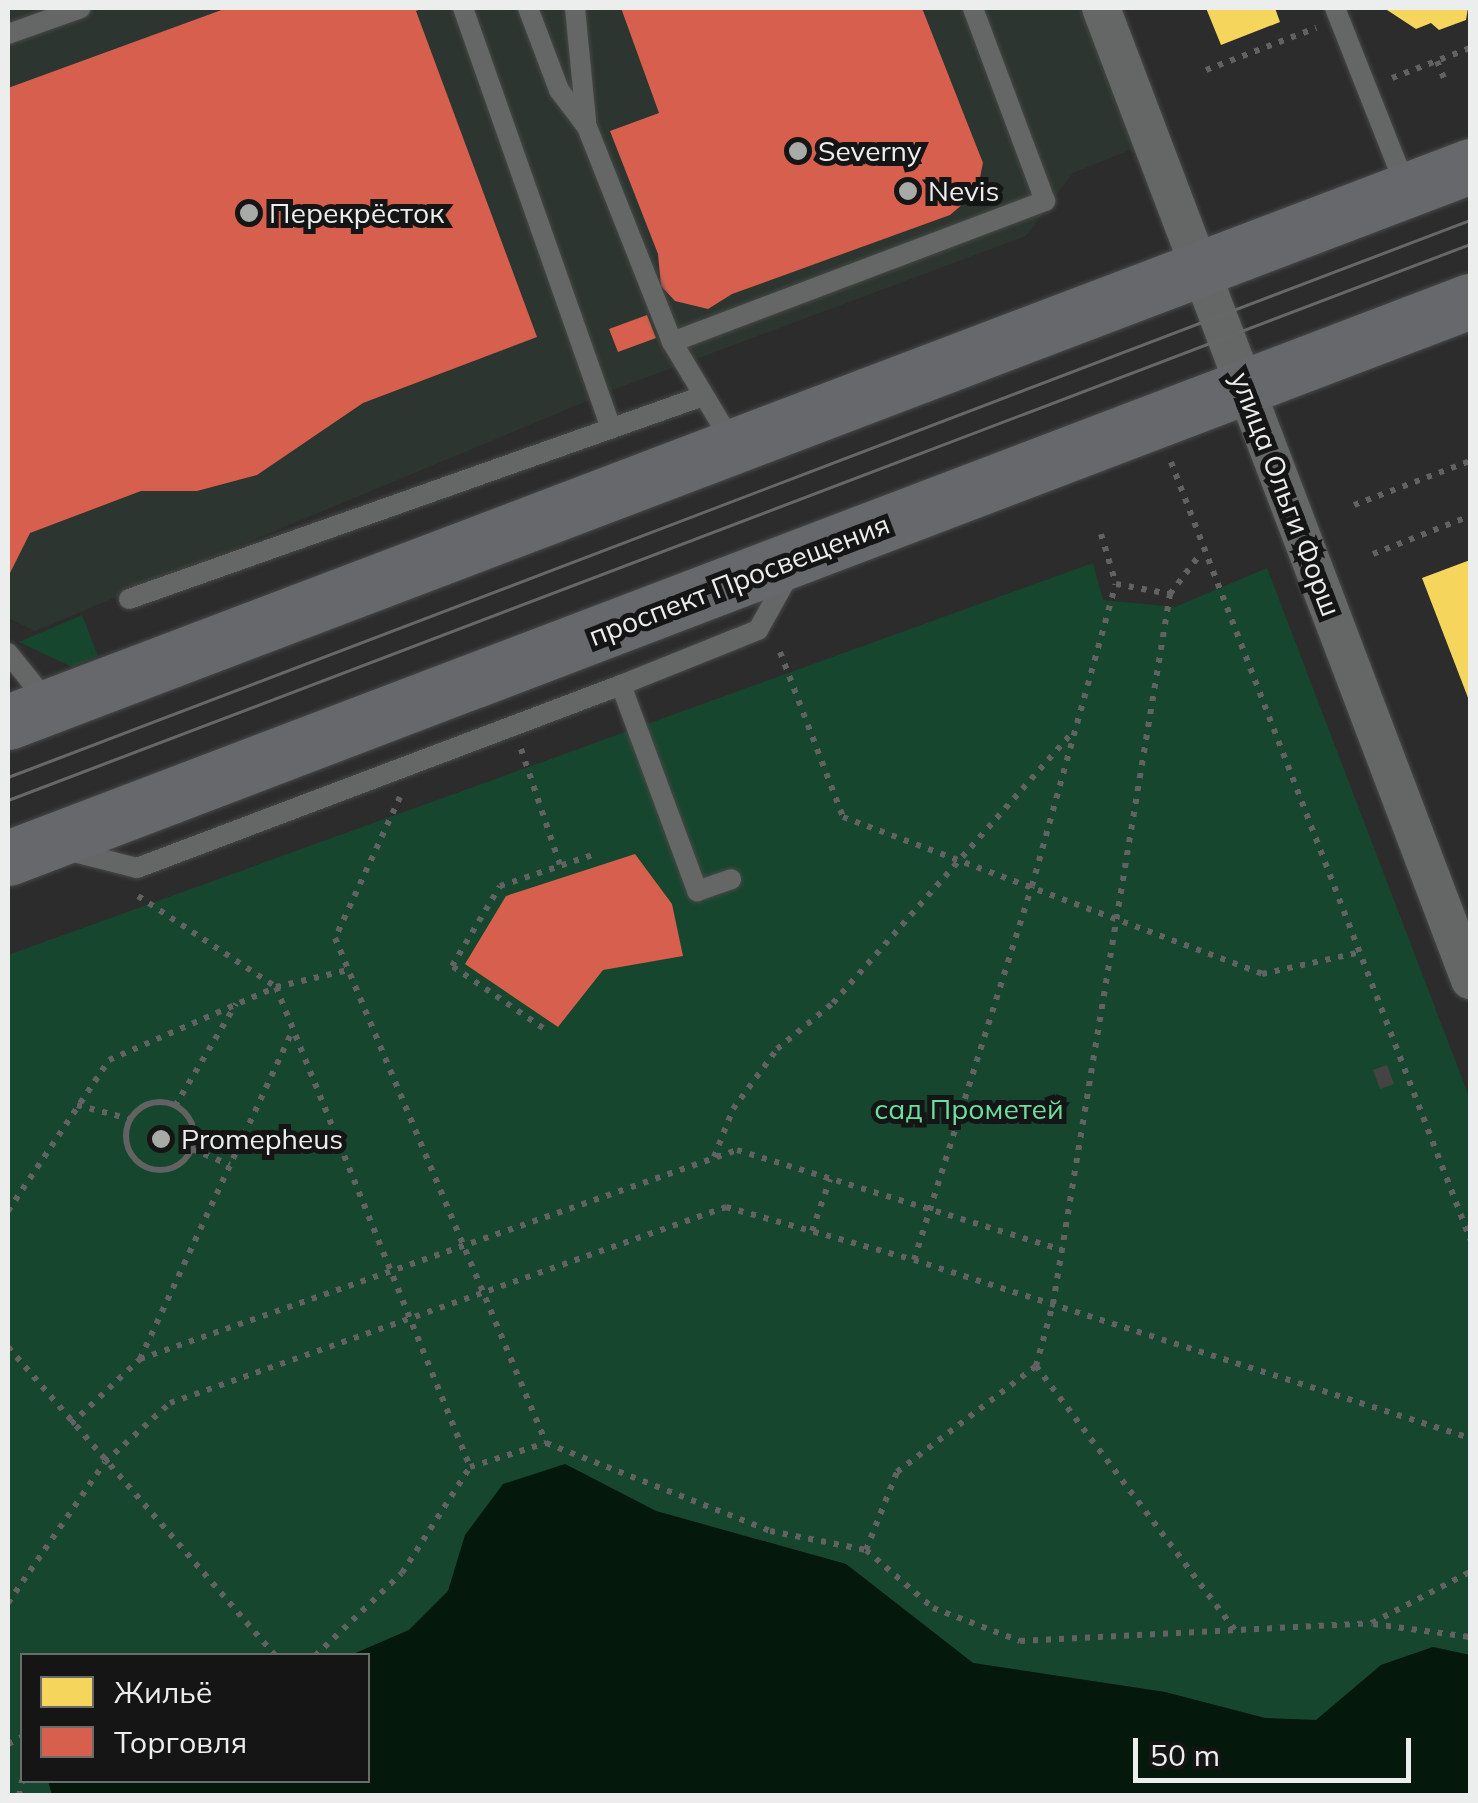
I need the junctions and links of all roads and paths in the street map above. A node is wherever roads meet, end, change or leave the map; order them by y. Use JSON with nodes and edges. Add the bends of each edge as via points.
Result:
{"nodes":[{"id":1,"x":82,"y":8,"type":"edge"},
{"id":2,"x":463,"y":8,"type":"edge"},
{"id":3,"x":528,"y":8,"type":"edge"},
{"id":4,"x":575,"y":8,"type":"edge"},
{"id":5,"x":973,"y":8,"type":"edge"},
{"id":6,"x":1101,"y":8,"type":"edge"},
{"id":7,"x":1337,"y":14,"type":"edge"},
{"id":8,"x":8,"y":34,"type":"edge"},
{"id":9,"x":1470,"y":48,"type":"edge"},
{"id":10,"x":1437,"y":60,"type":"junction"},
{"id":11,"x":1206,"y":70,"type":"dead end"},
{"id":12,"x":1445,"y":81,"type":"dead end"},
{"id":13,"x":1382,"y":82,"type":"dead end"},
{"id":14,"x":587,"y":128,"type":"junction"},
{"id":15,"x":1470,"y":166,"type":"edge"},
{"id":16,"x":1408,"y":190,"type":"junction"},
{"id":17,"x":1200,"y":269,"type":"junction"},
{"id":18,"x":1470,"y":301,"type":"edge"},
{"id":19,"x":672,"y":342,"type":"junction"},
{"id":20,"x":1244,"y":386,"type":"junction"},
{"id":21,"x":700,"y":396,"type":"junction"},
{"id":22,"x":610,"y":425,"type":"junction"},
{"id":23,"x":734,"y":445,"type":"junction"},
{"id":24,"x":1170,"y":460,"type":"dead end"},
{"id":25,"x":1470,"y":461,"type":"edge"},
{"id":26,"x":1354,"y":505,"type":"dead end"},
{"id":27,"x":1470,"y":516,"type":"edge"},
{"id":28,"x":1101,"y":534,"type":"dead end"},
{"id":29,"x":1202,"y":552,"type":"junction"},
{"id":30,"x":1373,"y":554,"type":"dead end"},
{"id":31,"x":798,"y":557,"type":"junction"},
{"id":32,"x":1116,"y":584,"type":"junction"},
{"id":33,"x":1170,"y":594,"type":"junction"},
{"id":34,"x":129,"y":598,"type":"dead end"},
{"id":35,"x":780,"y":652,"type":"dead end"},
{"id":36,"x":8,"y":653,"type":"edge"},
{"id":37,"x":621,"y":685,"type":"junction"},
{"id":38,"x":29,"y":714,"type":"edge"},
{"id":39,"x":1076,"y":730,"type":"junction"},
{"id":40,"x":520,"y":748,"type":"dead end"},
{"id":41,"x":403,"y":791,"type":"dead end"},
{"id":42,"x":26,"y":851,"type":"edge"},
{"id":43,"x":592,"y":855,"type":"dead end"},
{"id":44,"x":962,"y":860,"type":"junction"},
{"id":45,"x":560,"y":866,"type":"junction"},
{"id":46,"x":731,"y":880,"type":"dead end"},
{"id":47,"x":1032,"y":886,"type":"junction"},
{"id":48,"x":131,"y":892,"type":"dead end"},
{"id":49,"x":1116,"y":916,"type":"junction"},
{"id":50,"x":1361,"y":952,"type":"junction"},
{"id":51,"x":348,"y":970,"type":"junction"},
{"id":52,"x":1470,"y":980,"type":"edge"},
{"id":53,"x":276,"y":987,"type":"junction"},
{"id":54,"x":236,"y":1004,"type":"junction"},
{"id":55,"x":543,"y":1028,"type":"dead end"},
{"id":56,"x":292,"y":1030,"type":"junction"},
{"id":57,"x":76,"y":1105,"type":"junction"},
{"id":58,"x":175,"y":1106,"type":"junction"},
{"id":59,"x":130,"y":1120,"type":"junction"},
{"id":60,"x":192,"y":1149,"type":"junction"},
{"id":61,"x":714,"y":1158,"type":"junction"},
{"id":62,"x":230,"y":1165,"type":"junction"},
{"id":63,"x":830,"y":1178,"type":"junction"},
{"id":64,"x":928,"y":1209,"type":"junction"},
{"id":65,"x":8,"y":1210,"type":"edge"},
{"id":66,"x":812,"y":1231,"type":"junction"},
{"id":67,"x":1470,"y":1239,"type":"edge"},
{"id":68,"x":464,"y":1246,"type":"junction"},
{"id":69,"x":1062,"y":1250,"type":"junction"},
{"id":70,"x":914,"y":1260,"type":"junction"},
{"id":71,"x":390,"y":1271,"type":"junction"},
{"id":72,"x":483,"y":1292,"type":"junction"},
{"id":73,"x":1053,"y":1304,"type":"junction"},
{"id":74,"x":410,"y":1318,"type":"junction"},
{"id":75,"x":8,"y":1347,"type":"edge"},
{"id":76,"x":140,"y":1359,"type":"junction"},
{"id":77,"x":1036,"y":1366,"type":"junction"},
{"id":78,"x":72,"y":1424,"type":"junction"},
{"id":79,"x":1470,"y":1438,"type":"edge"},
{"id":80,"x":546,"y":1444,"type":"junction"},
{"id":81,"x":105,"y":1462,"type":"junction"},
{"id":82,"x":470,"y":1468,"type":"junction"},
{"id":83,"x":866,"y":1550,"type":"junction"},
{"id":84,"x":1470,"y":1572,"type":"edge"},
{"id":85,"x":8,"y":1603,"type":"edge"},
{"id":86,"x":1372,"y":1623,"type":"junction"},
{"id":87,"x":1236,"y":1632,"type":"junction"},
{"id":88,"x":1470,"y":1637,"type":"edge"},
{"id":89,"x":273,"y":1653,"type":"edge"},
{"id":90,"x":318,"y":1653,"type":"edge"}],
"edges":[{"from":1,"to":8,"type":"lane"},
{"from":2,"to":22,"type":"lane"},
{"from":3,"to":14,"type":"lane","via":[[558,90]]},
{"from":4,"to":14,"type":"lane"},
{"from":5,"to":19,"type":"lane","via":[[1045,201]]},
{"from":6,"to":17,"type":"street","name":"улица Ольги Форш"},
{"from":7,"to":11,"type":"path"},
{"from":7,"to":16,"type":"lane"},
{"from":9,"to":10,"type":"path"},
{"from":10,"to":12,"type":"path"},
{"from":10,"to":13,"type":"path"},
{"from":14,"to":19,"type":"lane"},
{"from":15,"to":16,"type":"main road"},
{"from":16,"to":17,"type":"main road"},
{"from":17,"to":20,"type":"street","name":"улица Ольги Форш"},
{"from":17,"to":23,"type":"main road"},
{"from":18,"to":20,"type":"main road","name":"проспект Просвещения"},
{"from":19,"to":21,"type":"lane"},
{"from":20,"to":31,"type":"main road","name":"проспект Просвещения"},
{"from":20,"to":52,"type":"street","name":"улица Ольги Форш"},
{"from":21,"to":22,"type":"lane"},
{"from":21,"to":23,"type":"lane"},
{"from":22,"to":34,"type":"lane"},
{"from":23,"to":38,"type":"main road"},
{"from":24,"to":29,"type":"path"},
{"from":25,"to":26,"type":"path"},
{"from":27,"to":30,"type":"path"},
{"from":28,"to":32,"type":"path"},
{"from":29,"to":33,"type":"path"},
{"from":29,"to":50,"type":"path"},
{"from":31,"to":37,"type":"lane","via":[[758,630]]},
{"from":31,"to":42,"type":"main road","name":"проспект Просвещения"},
{"from":32,"to":33,"type":"path"},
{"from":32,"to":39,"type":"path"},
{"from":33,"to":49,"type":"path"},
{"from":35,"to":44,"type":"path","via":[[843,817]]},
{"from":36,"to":38,"type":"lane"},
{"from":37,"to":42,"type":"lane","via":[[138,868]]},
{"from":37,"to":46,"type":"lane","via":[[697,891]]},
{"from":39,"to":44,"type":"path"},
{"from":39,"to":47,"type":"path"},
{"from":40,"to":45,"type":"path"},
{"from":41,"to":51,"type":"path","via":[[335,938]]},
{"from":43,"to":45,"type":"path"},
{"from":44,"to":47,"type":"path"},
{"from":44,"to":61,"type":"path","via":[[833,1003],[777,1049],[733,1109]]},
{"from":45,"to":55,"type":"path","via":[[500,886],[452,966]]},
{"from":47,"to":49,"type":"path"},
{"from":47,"to":64,"type":"path"},
{"from":48,"to":53,"type":"path"},
{"from":49,"to":50,"type":"path","via":[[1262,974]]},
{"from":49,"to":69,"type":"path"},
{"from":50,"to":67,"type":"path"},
{"from":51,"to":53,"type":"path"},
{"from":51,"to":68,"type":"path"},
{"from":53,"to":54,"type":"path"},
{"from":53,"to":56,"type":"path"},
{"from":54,"to":57,"type":"path","via":[[109,1060]]},
{"from":54,"to":58,"type":"path"},
{"from":56,"to":62,"type":"path"},
{"from":56,"to":71,"type":"path"},
{"from":57,"to":59,"type":"path"},
{"from":57,"to":65,"type":"path"},
{"from":58,"to":59,"type":"path","via":[[145,1106]]},
{"from":58,"to":60,"type":"path","via":[[190,1120]]},
{"from":59,"to":60,"type":"path","via":[[126,1141],[145,1167],[178,1166]]},
{"from":60,"to":62,"type":"path"},
{"from":61,"to":63,"type":"path","via":[[736,1150]]},
{"from":61,"to":68,"type":"path"},
{"from":62,"to":76,"type":"path"},
{"from":63,"to":64,"type":"path"},
{"from":63,"to":66,"type":"path"},
{"from":64,"to":69,"type":"path"},
{"from":64,"to":70,"type":"path"},
{"from":66,"to":70,"type":"path"},
{"from":66,"to":72,"type":"path","via":[[726,1207]]},
{"from":68,"to":71,"type":"path"},
{"from":68,"to":72,"type":"path"},
{"from":69,"to":73,"type":"path"},
{"from":70,"to":73,"type":"path"},
{"from":71,"to":74,"type":"path"},
{"from":71,"to":76,"type":"path"},
{"from":72,"to":74,"type":"path"},
{"from":72,"to":80,"type":"path"},
{"from":73,"to":77,"type":"path"},
{"from":73,"to":79,"type":"path"},
{"from":74,"to":81,"type":"path","via":[[170,1402]]},
{"from":74,"to":82,"type":"path"},
{"from":75,"to":78,"type":"path"},
{"from":76,"to":78,"type":"path"},
{"from":77,"to":83,"type":"path","via":[[897,1472]]},
{"from":77,"to":87,"type":"path"},
{"from":78,"to":81,"type":"path"},
{"from":80,"to":82,"type":"path"},
{"from":80,"to":83,"type":"path","via":[[770,1532]]},
{"from":81,"to":85,"type":"path"},
{"from":81,"to":89,"type":"path"},
{"from":82,"to":90,"type":"path","via":[[402,1573]]},
{"from":83,"to":87,"type":"path","via":[[934,1608],[1020,1641]]},
{"from":84,"to":86,"type":"path"},
{"from":86,"to":87,"type":"path"},
{"from":86,"to":88,"type":"path"}]}
